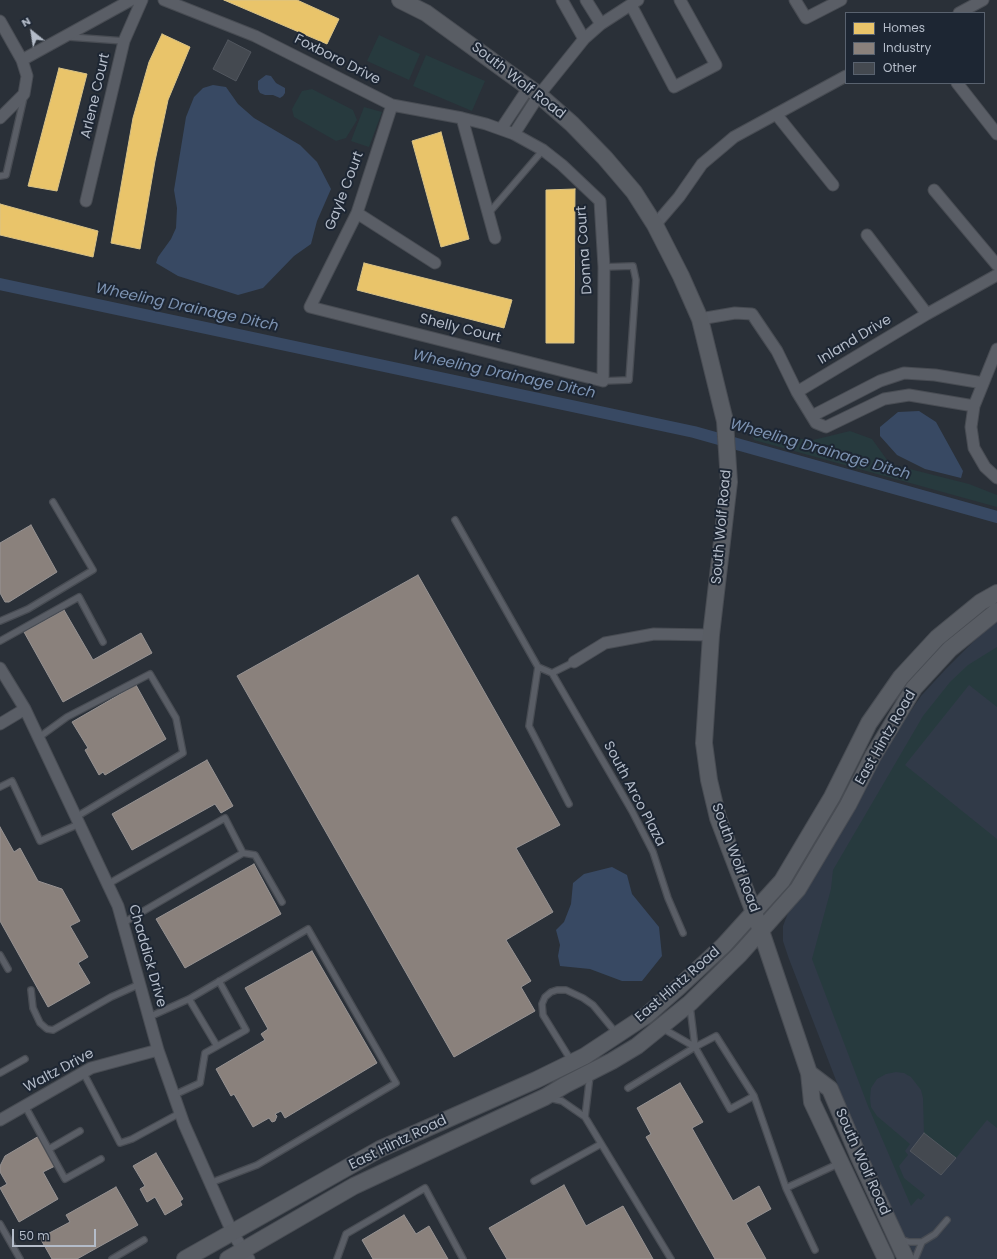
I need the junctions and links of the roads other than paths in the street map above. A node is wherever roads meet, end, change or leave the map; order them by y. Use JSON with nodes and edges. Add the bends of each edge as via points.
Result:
{"nodes":[{"id":1,"x":131,"y":0,"type":"edge"},
{"id":2,"x":142,"y":0,"type":"edge"},
{"id":3,"x":164,"y":0,"type":"edge"},
{"id":4,"x":400,"y":0,"type":"edge"},
{"id":5,"x":562,"y":0,"type":"edge"},
{"id":6,"x":586,"y":0,"type":"edge"},
{"id":7,"x":680,"y":0,"type":"edge"},
{"id":8,"x":796,"y":0,"type":"edge"},
{"id":9,"x":841,"y":0,"type":"edge"},
{"id":10,"x":982,"y":0,"type":"edge"},
{"id":11,"x":634,"y":2,"type":"edge"},
{"id":12,"x":962,"y":12,"type":"edge"},
{"id":13,"x":0,"y":21,"type":"edge"},
{"id":14,"x":601,"y":24,"type":"junction"},
{"id":15,"x":64,"y":36,"type":"junction"},
{"id":16,"x":584,"y":39,"type":"junction"},
{"id":17,"x":124,"y":41,"type":"junction"},
{"id":18,"x":22,"y":60,"type":"junction"},
{"id":19,"x":845,"y":77,"type":"edge"},
{"id":20,"x":958,"y":84,"type":"edge"},
{"id":21,"x":534,"y":91,"type":"junction"},
{"id":22,"x":24,"y":94,"type":"junction"},
{"id":23,"x":392,"y":105,"type":"junction"},
{"id":24,"x":776,"y":114,"type":"junction"},
{"id":25,"x":0,"y":118,"type":"edge"},
{"id":26,"x":462,"y":118,"type":"junction"},
{"id":27,"x":501,"y":129,"type":"junction"},
{"id":28,"x":514,"y":134,"type":"junction"},
{"id":29,"x":997,"y":134,"type":"edge"},
{"id":30,"x":543,"y":150,"type":"junction"},
{"id":31,"x":0,"y":176,"type":"edge"},
{"id":32,"x":833,"y":185,"type":"dead end"},
{"id":33,"x":934,"y":190,"type":"dead end"},
{"id":34,"x":86,"y":201,"type":"dead end"},
{"id":35,"x":356,"y":213,"type":"junction"},
{"id":36,"x":488,"y":214,"type":"junction"},
{"id":37,"x":655,"y":225,"type":"junction"},
{"id":38,"x":867,"y":235,"type":"dead end"},
{"id":39,"x":495,"y":238,"type":"dead end"},
{"id":40,"x":435,"y":263,"type":"dead end"},
{"id":41,"x":997,"y":265,"type":"edge"},
{"id":42,"x":604,"y":267,"type":"junction"},
{"id":43,"x":997,"y":275,"type":"edge"},
{"id":44,"x":310,"y":308,"type":"joint"},
{"id":45,"x":927,"y":314,"type":"junction"},
{"id":46,"x":700,"y":319,"type":"junction"},
{"id":47,"x":997,"y":348,"type":"edge"},
{"id":48,"x":603,"y":381,"type":"junction"},
{"id":49,"x":983,"y":383,"type":"junction"},
{"id":50,"x":797,"y":392,"type":"junction"},
{"id":51,"x":974,"y":406,"type":"junction"},
{"id":52,"x":814,"y":420,"type":"junction"},
{"id":53,"x":997,"y":478,"type":"edge"},
{"id":54,"x":53,"y":502,"type":"dead end"},
{"id":55,"x":455,"y":520,"type":"dead end"},
{"id":56,"x":997,"y":593,"type":"edge"},
{"id":57,"x":997,"y":611,"type":"edge"},
{"id":58,"x":0,"y":621,"type":"edge"},
{"id":59,"x":711,"y":635,"type":"junction"},
{"id":60,"x":0,"y":641,"type":"edge"},
{"id":61,"x":103,"y":642,"type":"dead end"},
{"id":62,"x":574,"y":662,"type":"joint"},
{"id":63,"x":538,"y":667,"type":"junction"},
{"id":64,"x":0,"y":668,"type":"edge"},
{"id":65,"x":552,"y":673,"type":"junction"},
{"id":66,"x":24,"y":709,"type":"junction"},
{"id":67,"x":0,"y":724,"type":"edge"},
{"id":68,"x":38,"y":738,"type":"junction"},
{"id":69,"x":0,"y":787,"type":"edge"},
{"id":70,"x":569,"y":804,"type":"dead end"},
{"id":71,"x":77,"y":820,"type":"junction"},
{"id":72,"x":243,"y":853,"type":"junction"},
{"id":73,"x":108,"y":884,"type":"junction"},
{"id":74,"x":282,"y":902,"type":"dead end"},
{"id":75,"x":754,"y":912,"type":"junction"},
{"id":76,"x":122,"y":923,"type":"junction"},
{"id":77,"x":761,"y":931,"type":"junction"},
{"id":78,"x":683,"y":933,"type":"dead end"},
{"id":79,"x":0,"y":955,"type":"edge"},
{"id":80,"x":8,"y":969,"type":"dead end"},
{"id":81,"x":219,"y":981,"type":"junction"},
{"id":82,"x":140,"y":984,"type":"junction"},
{"id":83,"x":31,"y":990,"type":"dead end"},
{"id":84,"x":189,"y":999,"type":"junction"},
{"id":85,"x":690,"y":1003,"type":"junction"},
{"id":86,"x":149,"y":1017,"type":"junction"},
{"id":87,"x":660,"y":1027,"type":"junction"},
{"id":88,"x":618,"y":1034,"type":"junction"},
{"id":89,"x":217,"y":1046,"type":"junction"},
{"id":90,"x":695,"y":1047,"type":"junction"},
{"id":91,"x":158,"y":1050,"type":"junction"},
{"id":92,"x":25,"y":1059,"type":"dead end"},
{"id":93,"x":572,"y":1062,"type":"junction"},
{"id":94,"x":591,"y":1071,"type":"junction"},
{"id":95,"x":83,"y":1072,"type":"junction"},
{"id":96,"x":0,"y":1073,"type":"edge"},
{"id":97,"x":809,"y":1073,"type":"junction"},
{"id":98,"x":628,"y":1088,"type":"dead end"},
{"id":99,"x":174,"y":1095,"type":"junction"},
{"id":100,"x":754,"y":1096,"type":"junction"},
{"id":101,"x":545,"y":1097,"type":"junction"},
{"id":102,"x":25,"y":1106,"type":"junction"},
{"id":103,"x":180,"y":1112,"type":"junction"},
{"id":104,"x":585,"y":1117,"type":"junction"},
{"id":105,"x":0,"y":1120,"type":"edge"},
{"id":106,"x":80,"y":1131,"type":"dead end"},
{"id":107,"x":601,"y":1144,"type":"junction"},
{"id":108,"x":48,"y":1148,"type":"junction"},
{"id":109,"x":101,"y":1159,"type":"dead end"},
{"id":110,"x":840,"y":1163,"type":"junction"},
{"id":111,"x":534,"y":1181,"type":"dead end"},
{"id":112,"x":210,"y":1183,"type":"junction"},
{"id":113,"x":786,"y":1188,"type":"junction"},
{"id":114,"x":947,"y":1220,"type":"dead end"},
{"id":115,"x":0,"y":1224,"type":"edge"},
{"id":116,"x":232,"y":1232,"type":"junction"},
{"id":117,"x":896,"y":1237,"type":"junction"},
{"id":118,"x":144,"y":1240,"type":"dead end"},
{"id":119,"x":922,"y":1242,"type":"junction"},
{"id":120,"x":815,"y":1250,"type":"dead end"},
{"id":121,"x":246,"y":1254,"type":"edge"},
{"id":122,"x":20,"y":1259,"type":"edge"},
{"id":123,"x":112,"y":1259,"type":"edge"},
{"id":124,"x":185,"y":1259,"type":"edge"},
{"id":125,"x":228,"y":1259,"type":"edge"},
{"id":126,"x":337,"y":1259,"type":"edge"},
{"id":127,"x":463,"y":1259,"type":"edge"},
{"id":128,"x":671,"y":1259,"type":"edge"},
{"id":129,"x":886,"y":1259,"type":"edge"},
{"id":130,"x":906,"y":1259,"type":"edge"},
{"id":131,"x":915,"y":1259,"type":"edge"}],
"edges":[{"from":1,"to":15,"type":"street"},
{"from":2,"to":17,"type":"street","name":"Arlene Court"},
{"from":3,"to":23,"type":"street","name":"Foxboro Drive","via":[[255,36]]},
{"from":4,"to":21,"type":"main road","name":"South Wolf Road","via":[[426,13]]},
{"from":5,"to":16,"type":"street"},
{"from":6,"to":14,"type":"street"},
{"from":7,"to":11,"type":"street","via":[[716,65],[674,87]]},
{"from":8,"to":9,"type":"street","via":[[806,18]]},
{"from":10,"to":12,"type":"street"},
{"from":11,"to":14,"type":"street"},
{"from":13,"to":18,"type":"street"},
{"from":14,"to":16,"type":"street"},
{"from":15,"to":17,"type":"lane"},
{"from":15,"to":18,"type":"street"},
{"from":16,"to":21,"type":"street"},
{"from":17,"to":34,"type":"street","name":"Arlene Court"},
{"from":18,"to":22,"type":"street","via":[[27,76]]},
{"from":19,"to":24,"type":"street"},
{"from":20,"to":29,"type":"street"},
{"from":21,"to":27,"type":"street"},
{"from":21,"to":28,"type":"street"},
{"from":21,"to":37,"type":"main road","name":"South Wolf Road","via":[[572,124],[605,158],[634,192]]},
{"from":22,"to":25,"type":"street"},
{"from":22,"to":31,"type":"lane","via":[[6,175]]},
{"from":23,"to":26,"type":"street","name":"Foxboro Drive"},
{"from":23,"to":35,"type":"street","name":"Gayle Court"},
{"from":24,"to":32,"type":"street"},
{"from":24,"to":37,"type":"street","via":[[734,137],[702,164]]},
{"from":26,"to":27,"type":"street","name":"Foxboro Drive"},
{"from":26,"to":36,"type":"street"},
{"from":27,"to":28,"type":"street","name":"Foxboro Drive"},
{"from":28,"to":30,"type":"street","name":"Donna Court"},
{"from":30,"to":36,"type":"lane"},
{"from":30,"to":42,"type":"street","name":"Donna Court","via":[[600,200]]},
{"from":33,"to":41,"type":"street"},
{"from":35,"to":40,"type":"street"},
{"from":35,"to":44,"type":"street","name":"Gayle Court"},
{"from":36,"to":39,"type":"street"},
{"from":37,"to":46,"type":"main road","name":"South Wolf Road"},
{"from":38,"to":45,"type":"street"},
{"from":42,"to":48,"type":"street","name":"Donna Court"},
{"from":42,"to":48,"type":"lane","via":[[633,266],[636,280],[629,380]]},
{"from":43,"to":45,"type":"street","name":"Inland Drive"},
{"from":44,"to":48,"type":"street","name":"Shelly Court"},
{"from":45,"to":50,"type":"street","name":"Inland Drive"},
{"from":46,"to":50,"type":"street","via":[[752,314],[777,351]]},
{"from":46,"to":59,"type":"main road","name":"South Wolf Road","via":[[725,420],[729,482]]},
{"from":47,"to":49,"type":"street"},
{"from":49,"to":51,"type":"street"},
{"from":49,"to":52,"type":"street","via":[[904,373],[880,381]]},
{"from":50,"to":52,"type":"street"},
{"from":51,"to":52,"type":"street","via":[[909,395],[884,399],[826,427]]},
{"from":51,"to":53,"type":"street","via":[[971,427],[974,448],[985,467]]},
{"from":54,"to":58,"type":"lane","via":[[93,570],[28,610]]},
{"from":55,"to":63,"type":"lane"},
{"from":56,"to":75,"type":"main road","name":"East Hintz Road","via":[[981,602],[937,638],[901,677],[869,723],[832,797],[782,881]]},
{"from":57,"to":77,"type":"main road","name":"East Hintz Road","via":[[950,649],[914,688],[798,889]]},
{"from":59,"to":62,"type":"street","via":[[654,634],[605,643]]},
{"from":59,"to":75,"type":"main road","name":"South Wolf Road","via":[[704,743],[709,780],[718,818]]},
{"from":60,"to":61,"type":"lane","via":[[79,597]]},
{"from":62,"to":65,"type":"lane"},
{"from":63,"to":65,"type":"lane"},
{"from":63,"to":70,"type":"lane","via":[[529,726]]},
{"from":64,"to":66,"type":"street","name":"Chaddick Drive"},
{"from":65,"to":78,"type":"lane","name":"South Arco Plaza","via":[[632,811],[652,852]]},
{"from":66,"to":67,"type":"street"},
{"from":66,"to":68,"type":"street","name":"Chaddick Drive"},
{"from":68,"to":71,"type":"street","name":"Chaddick Drive"},
{"from":68,"to":71,"type":"lane","via":[[67,717],[150,674],[176,718],[183,753]]},
{"from":69,"to":71,"type":"lane","via":[[12,780],[40,841]]},
{"from":71,"to":73,"type":"street","name":"Chaddick Drive"},
{"from":72,"to":73,"type":"lane","via":[[225,818]]},
{"from":72,"to":74,"type":"lane","via":[[255,855]]},
{"from":72,"to":76,"type":"lane"},
{"from":73,"to":76,"type":"street","name":"Chaddick Drive"},
{"from":75,"to":77,"type":"main road","name":"South Wolf Road"},
{"from":75,"to":88,"type":"main road","name":"East Hintz Road","via":[[724,945],[680,986],[647,1015]]},
{"from":76,"to":82,"type":"street","name":"Chaddick Drive"},
{"from":77,"to":85,"type":"main road","name":"East Hintz Road"},
{"from":77,"to":97,"type":"main road","name":"South Wolf Road"},
{"from":79,"to":80,"type":"lane"},
{"from":81,"to":84,"type":"lane"},
{"from":81,"to":89,"type":"lane","via":[[246,1030]]},
{"from":81,"to":112,"type":"lane","via":[[308,929],[396,1083],[257,1165]]},
{"from":82,"to":83,"type":"lane","via":[[111,996],[54,1030],[47,1029],[40,1023],[33,1008]]},
{"from":82,"to":86,"type":"street","name":"Chaddick Drive"},
{"from":84,"to":86,"type":"lane"},
{"from":84,"to":89,"type":"lane"},
{"from":85,"to":87,"type":"main road","name":"East Hintz Road"},
{"from":85,"to":90,"type":"lane"},
{"from":86,"to":91,"type":"street","name":"Chaddick Drive"},
{"from":87,"to":90,"type":"lane"},
{"from":87,"to":94,"type":"main road","name":"East Hintz Road","via":[[637,1046]]},
{"from":88,"to":93,"type":"main road","name":"East Hintz Road"},
{"from":88,"to":93,"type":"lane","via":[[593,1005],[583,998],[566,990],[551,992],[544,997],[543,1015]]},
{"from":89,"to":99,"type":"lane","via":[[205,1053],[200,1083]]},
{"from":90,"to":98,"type":"lane"},
{"from":90,"to":100,"type":"lane","via":[[716,1036]]},
{"from":90,"to":100,"type":"lane","via":[[730,1109]]},
{"from":91,"to":95,"type":"street","name":"Waltz Drive","via":[[103,1064]]},
{"from":91,"to":99,"type":"street","name":"Chaddick Drive"},
{"from":92,"to":96,"type":"lane"},
{"from":93,"to":116,"type":"main road","name":"East Hintz Road","via":[[380,1149]]},
{"from":94,"to":101,"type":"main road","name":"East Hintz Road"},
{"from":94,"to":104,"type":"lane"},
{"from":95,"to":102,"type":"street","name":"Waltz Drive"},
{"from":95,"to":103,"type":"lane","via":[[120,1143]]},
{"from":97,"to":110,"type":"main road","name":"South Wolf Road","via":[[812,1102]]},
{"from":97,"to":117,"type":"main road","name":"South Wolf Road","via":[[830,1089]]},
{"from":99,"to":103,"type":"street","name":"Chaddick Drive"},
{"from":100,"to":113,"type":"lane"},
{"from":101,"to":104,"type":"lane","via":[[562,1101]]},
{"from":101,"to":121,"type":"main road","name":"East Hintz Road","via":[[354,1186]]},
{"from":102,"to":105,"type":"street","name":"Waltz Drive"},
{"from":102,"to":108,"type":"lane"},
{"from":103,"to":112,"type":"street","name":"Chaddick Drive"},
{"from":104,"to":107,"type":"lane"},
{"from":106,"to":108,"type":"lane"},
{"from":107,"to":111,"type":"lane"},
{"from":107,"to":128,"type":"lane"},
{"from":108,"to":109,"type":"lane","via":[[65,1179]]},
{"from":110,"to":113,"type":"lane"},
{"from":110,"to":129,"type":"main road","name":"South Wolf Road"},
{"from":112,"to":116,"type":"street","name":"Chaddick Drive"},
{"from":113,"to":120,"type":"lane"},
{"from":114,"to":119,"type":"lane","via":[[935,1234]]},
{"from":115,"to":122,"type":"lane"},
{"from":116,"to":121,"type":"street","name":"Chaddick Drive"},
{"from":116,"to":124,"type":"main road","name":"East Hintz Road"},
{"from":117,"to":119,"type":"lane","via":[[909,1242]]},
{"from":117,"to":130,"type":"main road","name":"South Wolf Road"},
{"from":118,"to":123,"type":"lane"},
{"from":119,"to":131,"type":"lane"},
{"from":121,"to":125,"type":"main road","name":"East Hintz Road"},
{"from":126,"to":127,"type":"lane","via":[[346,1234],[425,1188]]}]}
